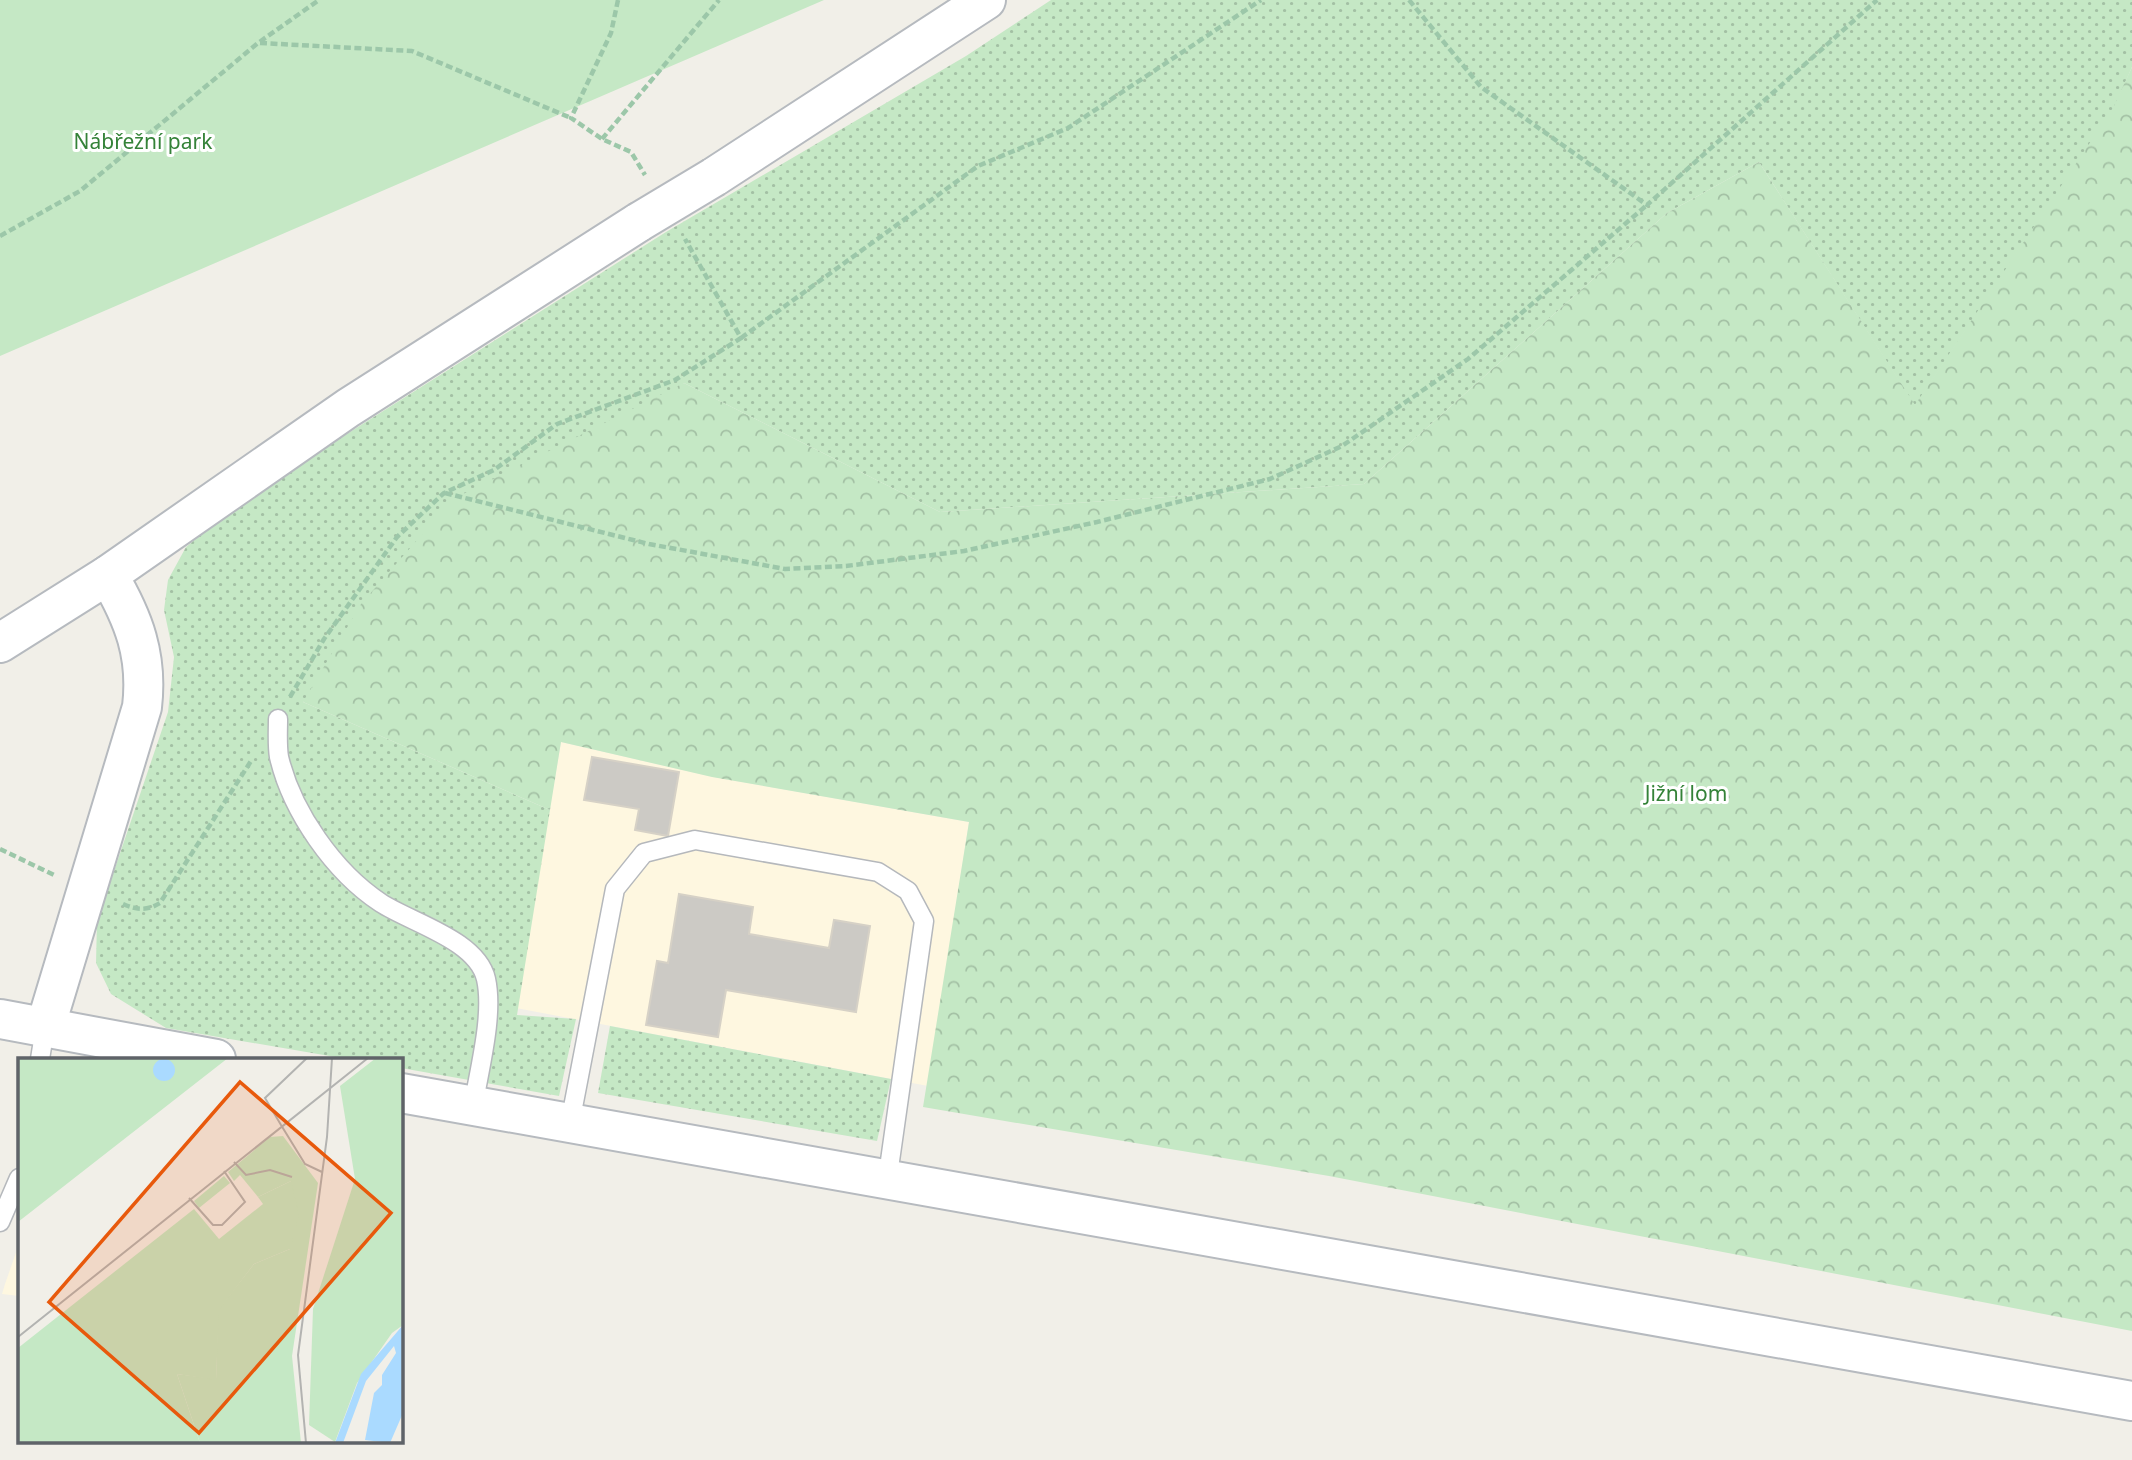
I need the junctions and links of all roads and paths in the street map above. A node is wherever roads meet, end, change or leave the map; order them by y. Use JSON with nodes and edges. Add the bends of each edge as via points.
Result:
{"nodes":[{"id":1,"x":319,"y":0,"type":"edge"},
{"id":2,"x":618,"y":0,"type":"edge"},
{"id":3,"x":719,"y":0,"type":"edge"},
{"id":4,"x":986,"y":0,"type":"edge"},
{"id":5,"x":1261,"y":0,"type":"edge"},
{"id":6,"x":1409,"y":0,"type":"edge"},
{"id":7,"x":1877,"y":0,"type":"edge"},
{"id":8,"x":258,"y":43,"type":"junction"},
{"id":9,"x":571,"y":118,"type":"junction"},
{"id":10,"x":602,"y":139,"type":"junction"},
{"id":11,"x":631,"y":152,"type":"dead end"},
{"id":12,"x":1647,"y":205,"type":"junction"},
{"id":13,"x":0,"y":236,"type":"edge"},
{"id":14,"x":684,"y":237,"type":"dead end"},
{"id":15,"x":741,"y":338,"type":"junction"},
{"id":16,"x":444,"y":493,"type":"junction"},
{"id":17,"x":108,"y":575,"type":"junction"},
{"id":18,"x":0,"y":643,"type":"edge"},
{"id":19,"x":278,"y":719,"type":"junction"},
{"id":20,"x":0,"y":849,"type":"edge"},
{"id":21,"x":88,"y":891,"type":"junction"},
{"id":22,"x":0,"y":1019,"type":"edge"},
{"id":23,"x":42,"y":1044,"type":"edge"},
{"id":24,"x":204,"y":1058,"type":"edge"},
{"id":25,"x":402,"y":1093,"type":"edge"},
{"id":26,"x":473,"y":1107,"type":"junction"},
{"id":27,"x":570,"y":1123,"type":"junction"},
{"id":28,"x":18,"y":1180,"type":"edge"},
{"id":29,"x":887,"y":1182,"type":"junction"},
{"id":30,"x":0,"y":1222,"type":"edge"},
{"id":31,"x":2132,"y":1401,"type":"edge"}],
"edges":[{"from":1,"to":8,"type":"path"},
{"from":2,"to":9,"type":"path","via":[[611,33]]},
{"from":3,"to":10,"type":"path"},
{"from":4,"to":17,"type":"street","bridge":true,"via":[[348,408]]},
{"from":5,"to":15,"type":"path","via":[[1069,128],[978,166]]},
{"from":6,"to":12,"type":"path","via":[[1481,87]]},
{"from":7,"to":12,"type":"path"},
{"from":8,"to":9,"type":"path","via":[[412,51]]},
{"from":8,"to":13,"type":"path","via":[[80,191]]},
{"from":9,"to":10,"type":"path"},
{"from":10,"to":11,"type":"path"},
{"from":12,"to":16,"type":"path","via":[[1468,359],[1342,446],[1270,479],[1097,522],[964,551],[785,569],[649,544]]},
{"from":14,"to":15,"type":"path"},
{"from":15,"to":16,"type":"path","via":[[675,380],[557,424],[494,470]]},
{"from":16,"to":19,"type":"path","via":[[397,537],[324,639]]},
{"from":17,"to":18,"type":"street"},
{"from":17,"to":21,"type":"street","via":[[136,627],[145,681],[142,707]]},
{"from":19,"to":21,"type":"path","via":[[160,903],[136,909]]},
{"from":19,"to":26,"type":"lane","via":[[279,755],[289,788],[310,827],[343,871],[381,903],[472,954],[486,978],[486,1020]]},
{"from":20,"to":21,"type":"path"},
{"from":21,"to":23,"type":"street"},
{"from":22,"to":23,"type":"street"},
{"from":23,"to":24,"type":"street"},
{"from":25,"to":26,"type":"street"},
{"from":26,"to":27,"type":"street"},
{"from":27,"to":29,"type":"street"},
{"from":27,"to":29,"type":"lane","via":[[615,889],[644,853],[695,840],[878,872],[908,891],[924,921]]},
{"from":28,"to":30,"type":"lane"},
{"from":29,"to":31,"type":"street"}]}
